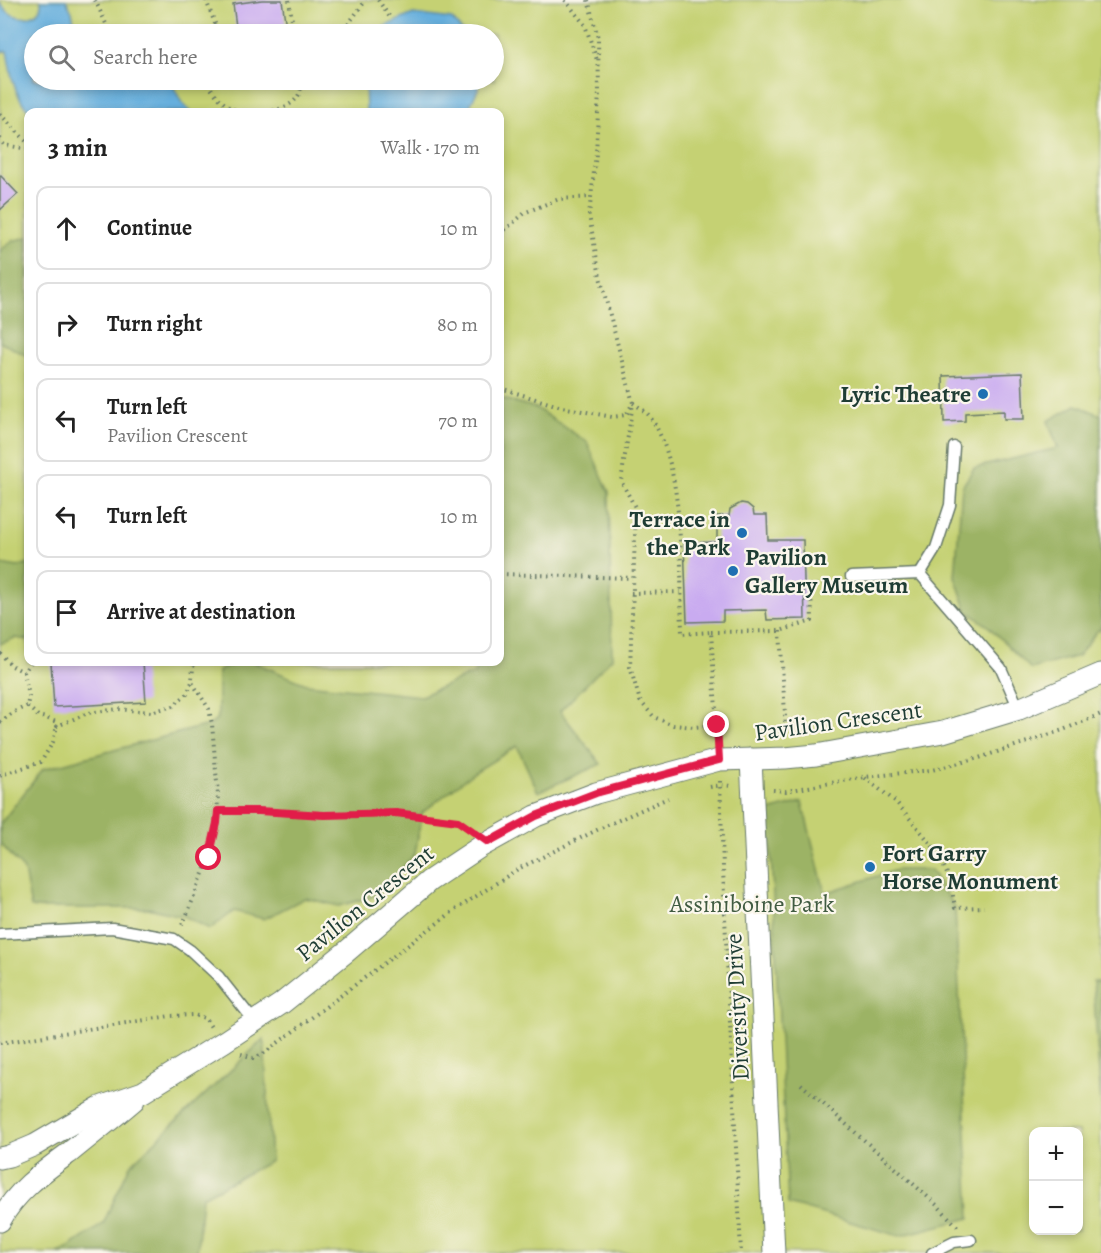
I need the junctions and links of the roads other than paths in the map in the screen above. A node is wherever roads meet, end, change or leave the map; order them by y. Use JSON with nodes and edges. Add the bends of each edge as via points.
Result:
{"nodes":[{"id":1,"x":954,"y":447,"type":"dead end"},
{"id":2,"x":920,"y":574,"type":"junction"},
{"id":3,"x":851,"y":577,"type":"dead end"},
{"id":4,"x":1101,"y":674,"type":"edge"},
{"id":5,"x":1019,"y":709,"type":"junction"},
{"id":6,"x":751,"y":759,"type":"junction"},
{"id":7,"x":0,"y":934,"type":"edge"},
{"id":8,"x":254,"y":1021,"type":"junction"},
{"id":9,"x":143,"y":1092,"type":"junction"},
{"id":10,"x":0,"y":1158,"type":"edge"},
{"id":11,"x":0,"y":1221,"type":"edge"},
{"id":12,"x":971,"y":1240,"type":"road end"},
{"id":13,"x":774,"y":1253,"type":"edge"},
{"id":14,"x":932,"y":1253,"type":"edge"}],
"edges":[{"from":1,"to":2,"type":"lane","via":[[950,505],[936,548]]},
{"from":2,"to":3,"type":"lane"},
{"from":2,"to":5,"type":"lane","via":[[1001,668]]},
{"from":4,"to":5,"type":"street","name":"Pavilion Crescent"},
{"from":5,"to":6,"type":"street","name":"Pavilion Crescent","via":[[944,732],[816,755]]},
{"from":6,"to":8,"type":"street","name":"Pavilion Crescent","via":[[719,760],[596,793],[536,816],[429,881],[346,952]]},
{"from":6,"to":13,"type":"street","name":"Diversity Drive"},
{"from":7,"to":8,"type":"lane","via":[[112,928],[174,939],[219,977]]},
{"from":8,"to":9,"type":"street","name":"Pavilion Crescent"},
{"from":9,"to":10,"type":"street","name":"Pavilion Crescent","via":[[100,1107],[35,1145]]},
{"from":9,"to":11,"type":"street","via":[[21,1192]]},
{"from":12,"to":14,"type":"lane","via":[[954,1242]]}]}
